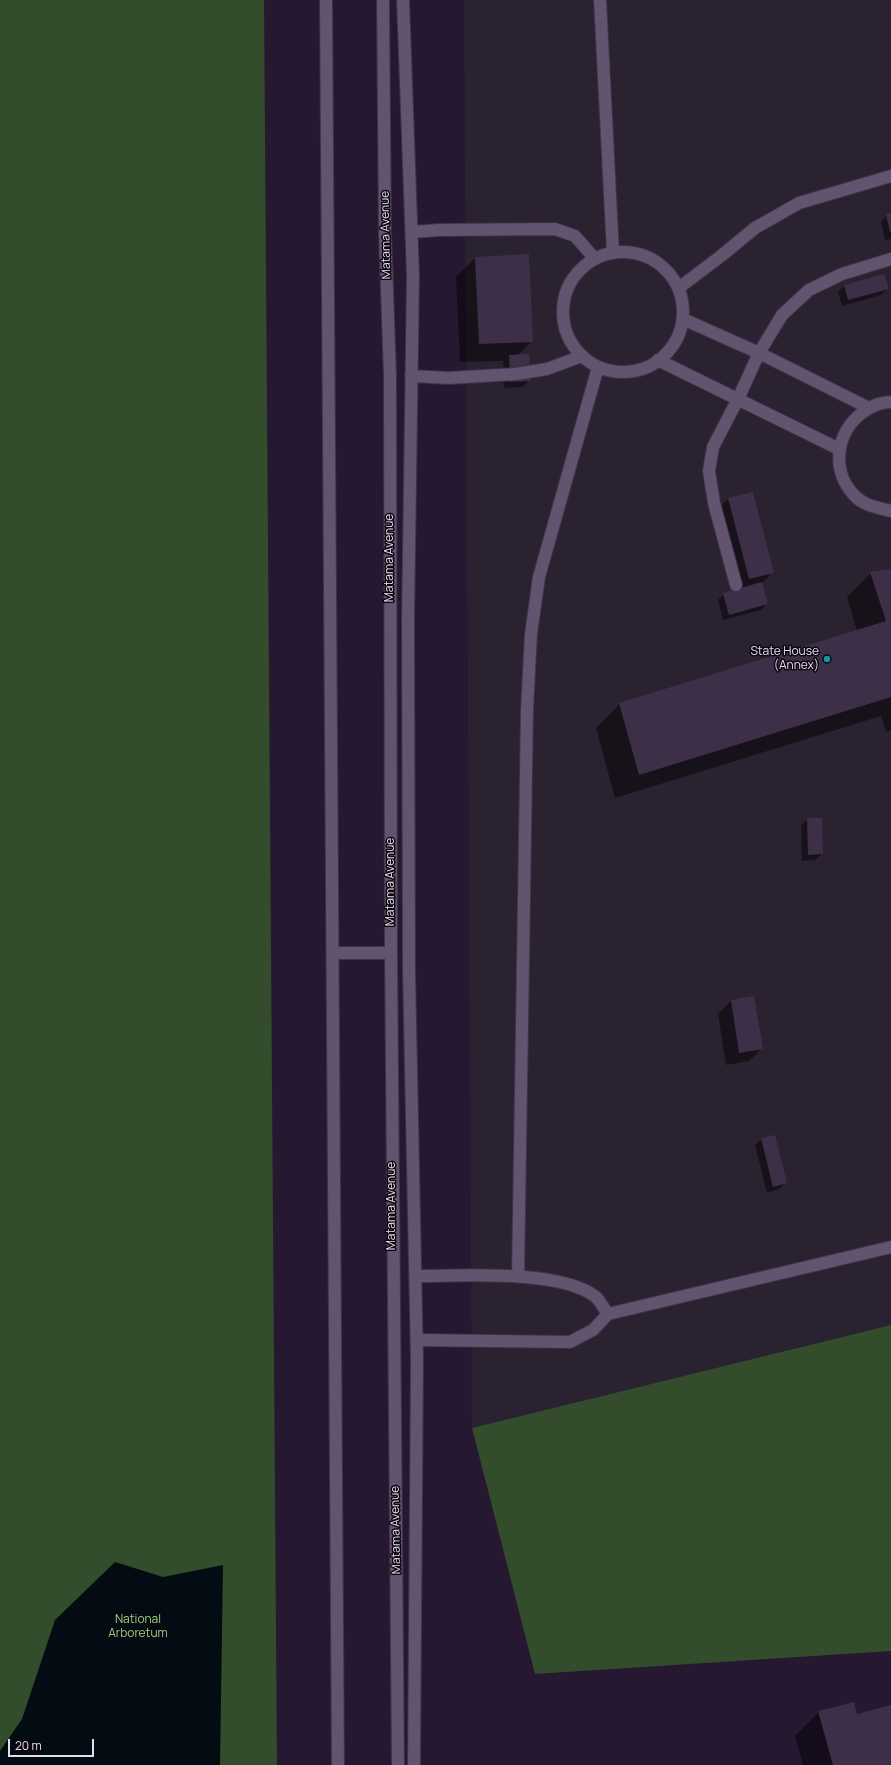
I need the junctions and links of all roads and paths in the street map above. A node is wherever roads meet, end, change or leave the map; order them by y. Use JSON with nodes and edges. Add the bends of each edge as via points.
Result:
{"nodes":[{"id":1,"x":326,"y":0,"type":"edge"},
{"id":2,"x":383,"y":0,"type":"edge"},
{"id":3,"x":404,"y":0,"type":"edge"},
{"id":4,"x":600,"y":0,"type":"edge"},
{"id":5,"x":891,"y":176,"type":"edge"},
{"id":6,"x":412,"y":232,"type":"junction"},
{"id":7,"x":613,"y":253,"type":"junction"},
{"id":8,"x":595,"y":259,"type":"junction"},
{"id":9,"x":891,"y":259,"type":"edge"},
{"id":10,"x":680,"y":287,"type":"junction"},
{"id":11,"x":683,"y":319,"type":"junction"},
{"id":12,"x":759,"y":353,"type":"junction"},
{"id":13,"x":582,"y":356,"type":"junction"},
{"id":14,"x":658,"y":360,"type":"junction"},
{"id":15,"x":598,"y":366,"type":"junction"},
{"id":16,"x":412,"y":376,"type":"junction"},
{"id":17,"x":738,"y":399,"type":"junction"},
{"id":18,"x":891,"y":402,"type":"edge"},
{"id":19,"x":869,"y":408,"type":"junction"},
{"id":20,"x":840,"y":449,"type":"junction"},
{"id":21,"x":891,"y":511,"type":"edge"},
{"id":22,"x":736,"y":585,"type":"dead end"},
{"id":23,"x":333,"y":953,"type":"junction"},
{"id":24,"x":391,"y":953,"type":"junction"},
{"id":25,"x":891,"y":1247,"type":"edge"},
{"id":26,"x":416,"y":1276,"type":"junction"},
{"id":27,"x":518,"y":1276,"type":"junction"},
{"id":28,"x":608,"y":1314,"type":"junction"},
{"id":29,"x":417,"y":1340,"type":"junction"},
{"id":30,"x":338,"y":1765,"type":"edge"},
{"id":31,"x":398,"y":1765,"type":"edge"},
{"id":32,"x":414,"y":1765,"type":"edge"}],
"edges":[{"from":1,"to":23,"type":"main road"},
{"from":2,"to":24,"type":"main road","name":"Matama Avenue","via":[[385,233],[390,375]]},
{"from":3,"to":6,"type":"main road"},
{"from":4,"to":7,"type":"main road"},
{"from":5,"to":10,"type":"main road","via":[[799,203],[755,228]]},
{"from":6,"to":8,"type":"main road","via":[[556,229],[575,236]]},
{"from":6,"to":16,"type":"main road"},
{"from":7,"to":8,"type":"main road"},
{"from":7,"to":10,"type":"main road","via":[[632,252],[650,257],[665,268]]},
{"from":8,"to":13,"type":"main road","via":[[579,271],[569,286],[563,305],[564,323],[570,341]]},
{"from":9,"to":12,"type":"main road","via":[[842,274],[809,290],[782,315]]},
{"from":10,"to":11,"type":"main road"},
{"from":11,"to":12,"type":"main road"},
{"from":11,"to":14,"type":"main road","via":[[679,335],[670,349]]},
{"from":12,"to":17,"type":"main road"},
{"from":12,"to":19,"type":"main road"},
{"from":13,"to":15,"type":"main road"},
{"from":13,"to":16,"type":"main road","via":[[547,369],[516,374],[449,378]]},
{"from":14,"to":15,"type":"main road","via":[[640,370],[619,372]]},
{"from":14,"to":17,"type":"main road"},
{"from":15,"to":27,"type":"main road","via":[[539,577],[531,634],[527,710]]},
{"from":16,"to":26,"type":"main road","via":[[408,642],[409,972]]},
{"from":17,"to":20,"type":"main road"},
{"from":17,"to":22,"type":"main road","via":[[713,447],[709,472],[714,503]]},
{"from":18,"to":19,"type":"main road"},
{"from":19,"to":20,"type":"main road","via":[[855,418],[844,432]]},
{"from":20,"to":21,"type":"main road","via":[[840,467],[846,484],[858,498],[873,507]]},
{"from":23,"to":24,"type":"main road"},
{"from":23,"to":30,"type":"main road"},
{"from":24,"to":31,"type":"main road","name":"Matama Avenue"},
{"from":25,"to":28,"type":"main road"},
{"from":26,"to":27,"type":"main road"},
{"from":26,"to":29,"type":"main road"},
{"from":27,"to":28,"type":"main road","via":[[569,1283],[596,1297]]},
{"from":28,"to":29,"type":"main road","via":[[593,1330],[570,1342]]},
{"from":29,"to":32,"type":"main road"}]}
